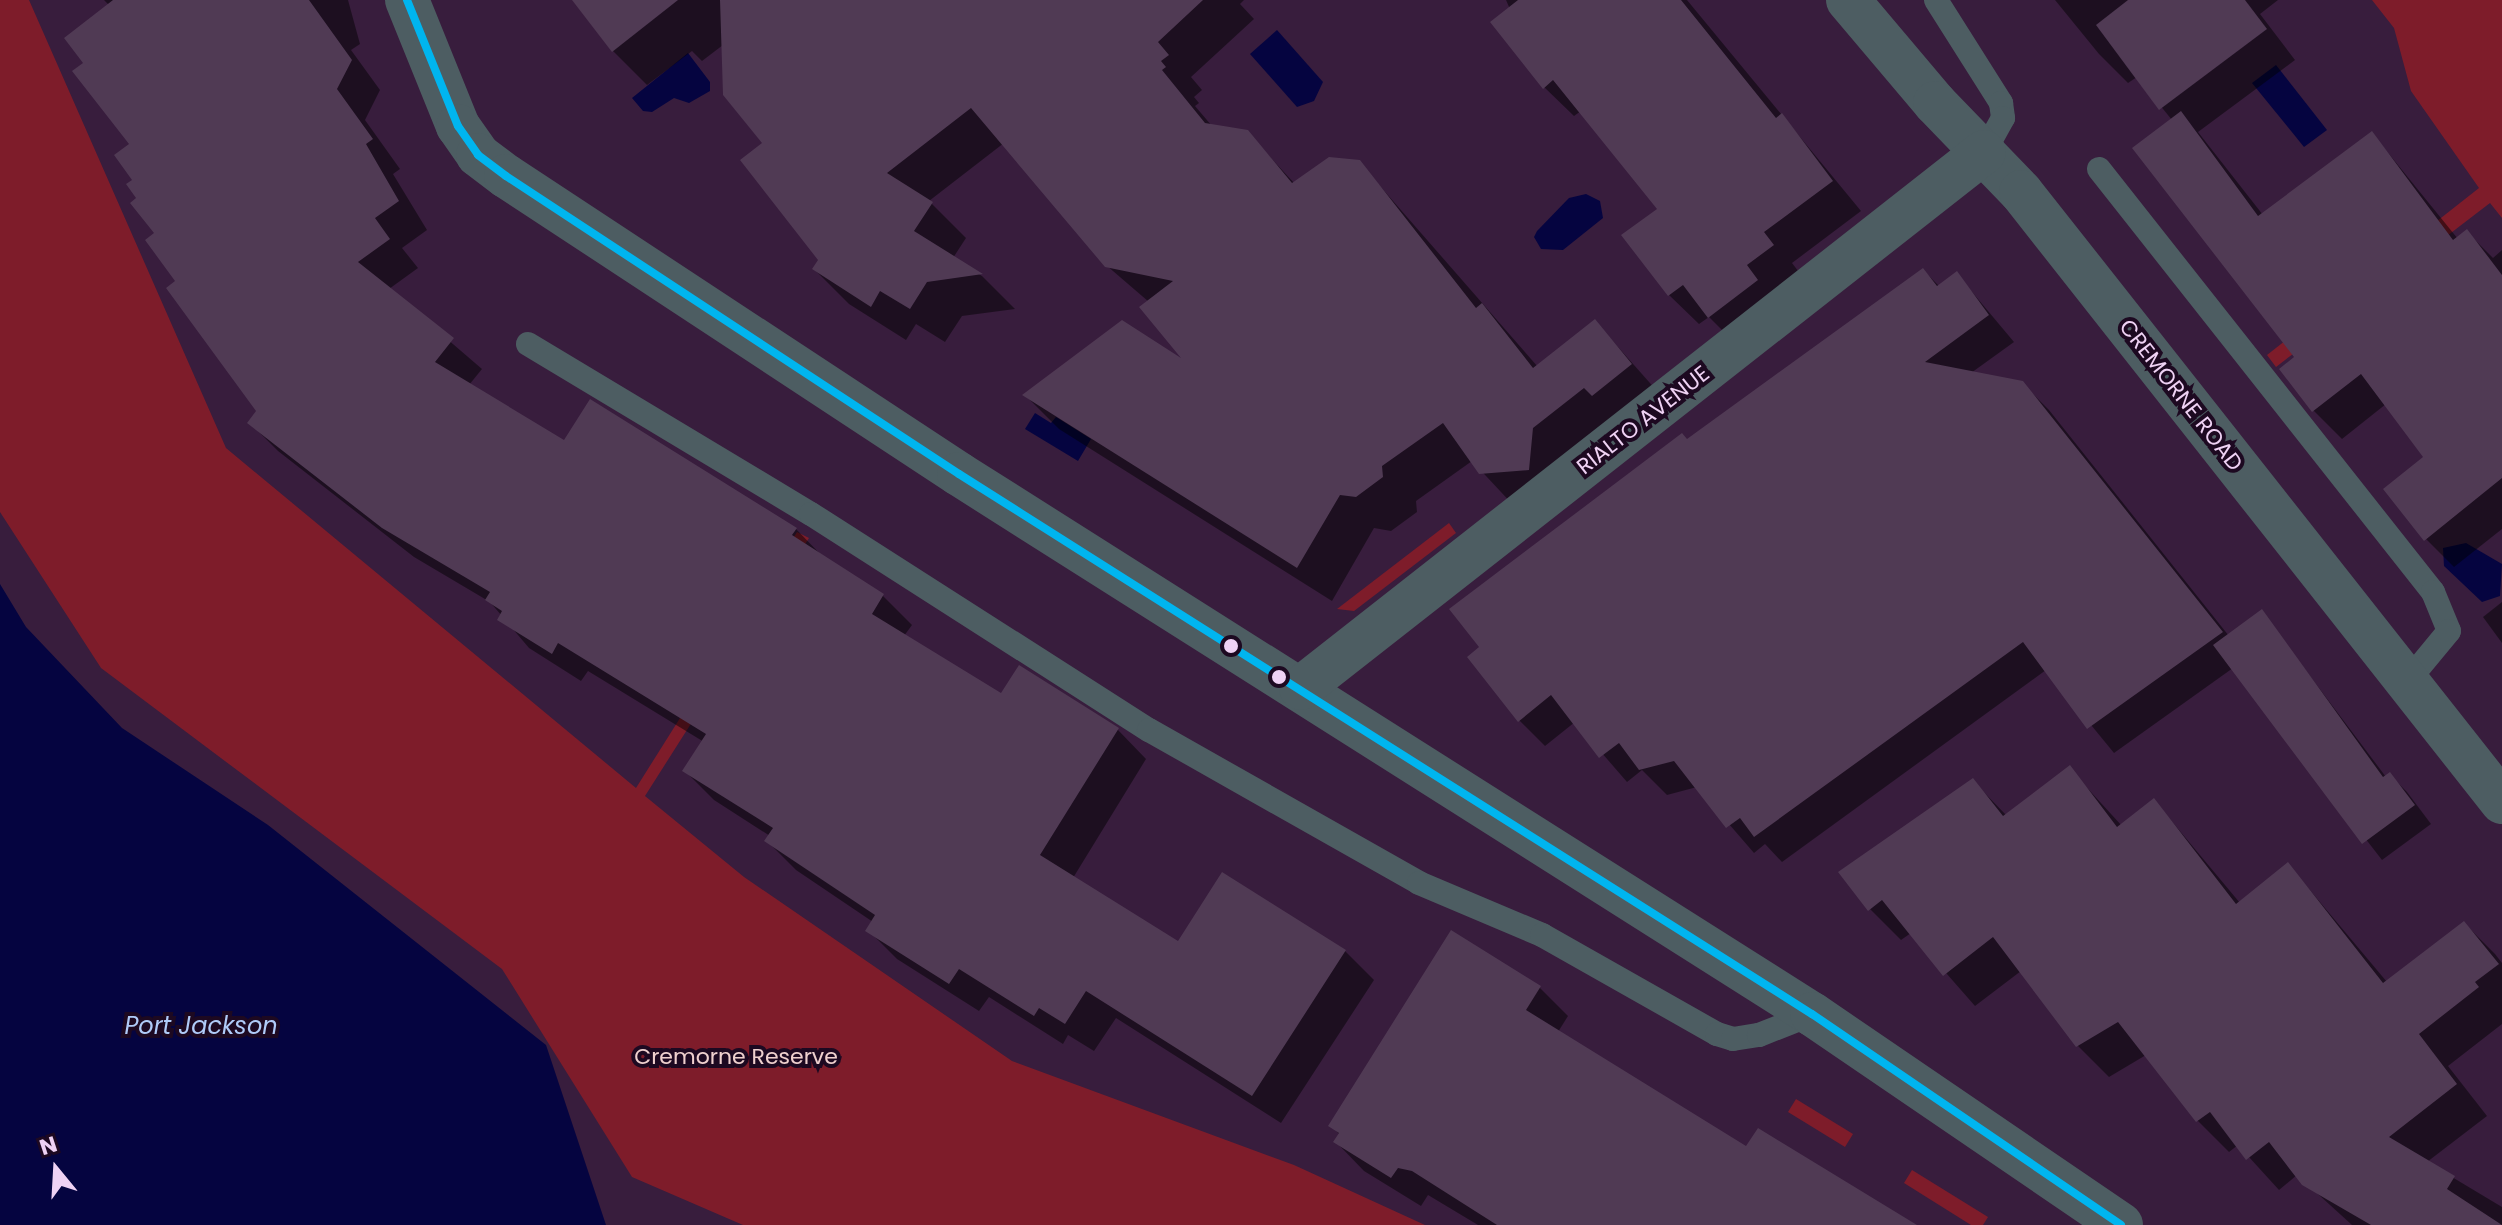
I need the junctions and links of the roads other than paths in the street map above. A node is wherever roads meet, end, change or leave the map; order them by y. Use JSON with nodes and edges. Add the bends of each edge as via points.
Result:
{"nodes":[{"id":1,"x":407,"y":0,"type":"edge"},
{"id":2,"x":1848,"y":0,"type":"edge"},
{"id":3,"x":1936,"y":0,"type":"edge"},
{"id":4,"x":1984,"y":152,"type":"junction"},
{"id":5,"x":2099,"y":169,"type":"dead end"},
{"id":6,"x":528,"y":344,"type":"dead end"},
{"id":7,"x":2407,"y":682,"type":"junction"},
{"id":8,"x":1301,"y":688,"type":"junction"},
{"id":9,"x":2502,"y":802,"type":"edge"},
{"id":10,"x":1812,"y":1014,"type":"junction"},
{"id":11,"x":2121,"y":1225,"type":"edge"}],
"edges":[{"from":1,"to":8,"type":"street","via":[[444,101],[478,155],[959,474]]},
{"from":2,"to":4,"type":"street","name":"CREMORNE ROAD"},
{"from":3,"to":4,"type":"lane","via":[[2001,103],[2003,118]]},
{"from":4,"to":7,"type":"street","name":"CREMORNE ROAD"},
{"from":4,"to":8,"type":"street","name":"RIALTO AVENUE"},
{"from":5,"to":7,"type":"lane","via":[[2433,592],[2449,631]]},
{"from":6,"to":10,"type":"lane","via":[[811,514],[1149,730],[1419,883],[1542,935],[1717,1034],[1733,1039],[1759,1035]]},
{"from":7,"to":9,"type":"street","name":"CREMORNE ROAD"},
{"from":8,"to":10,"type":"street"},
{"from":10,"to":11,"type":"street"}]}
